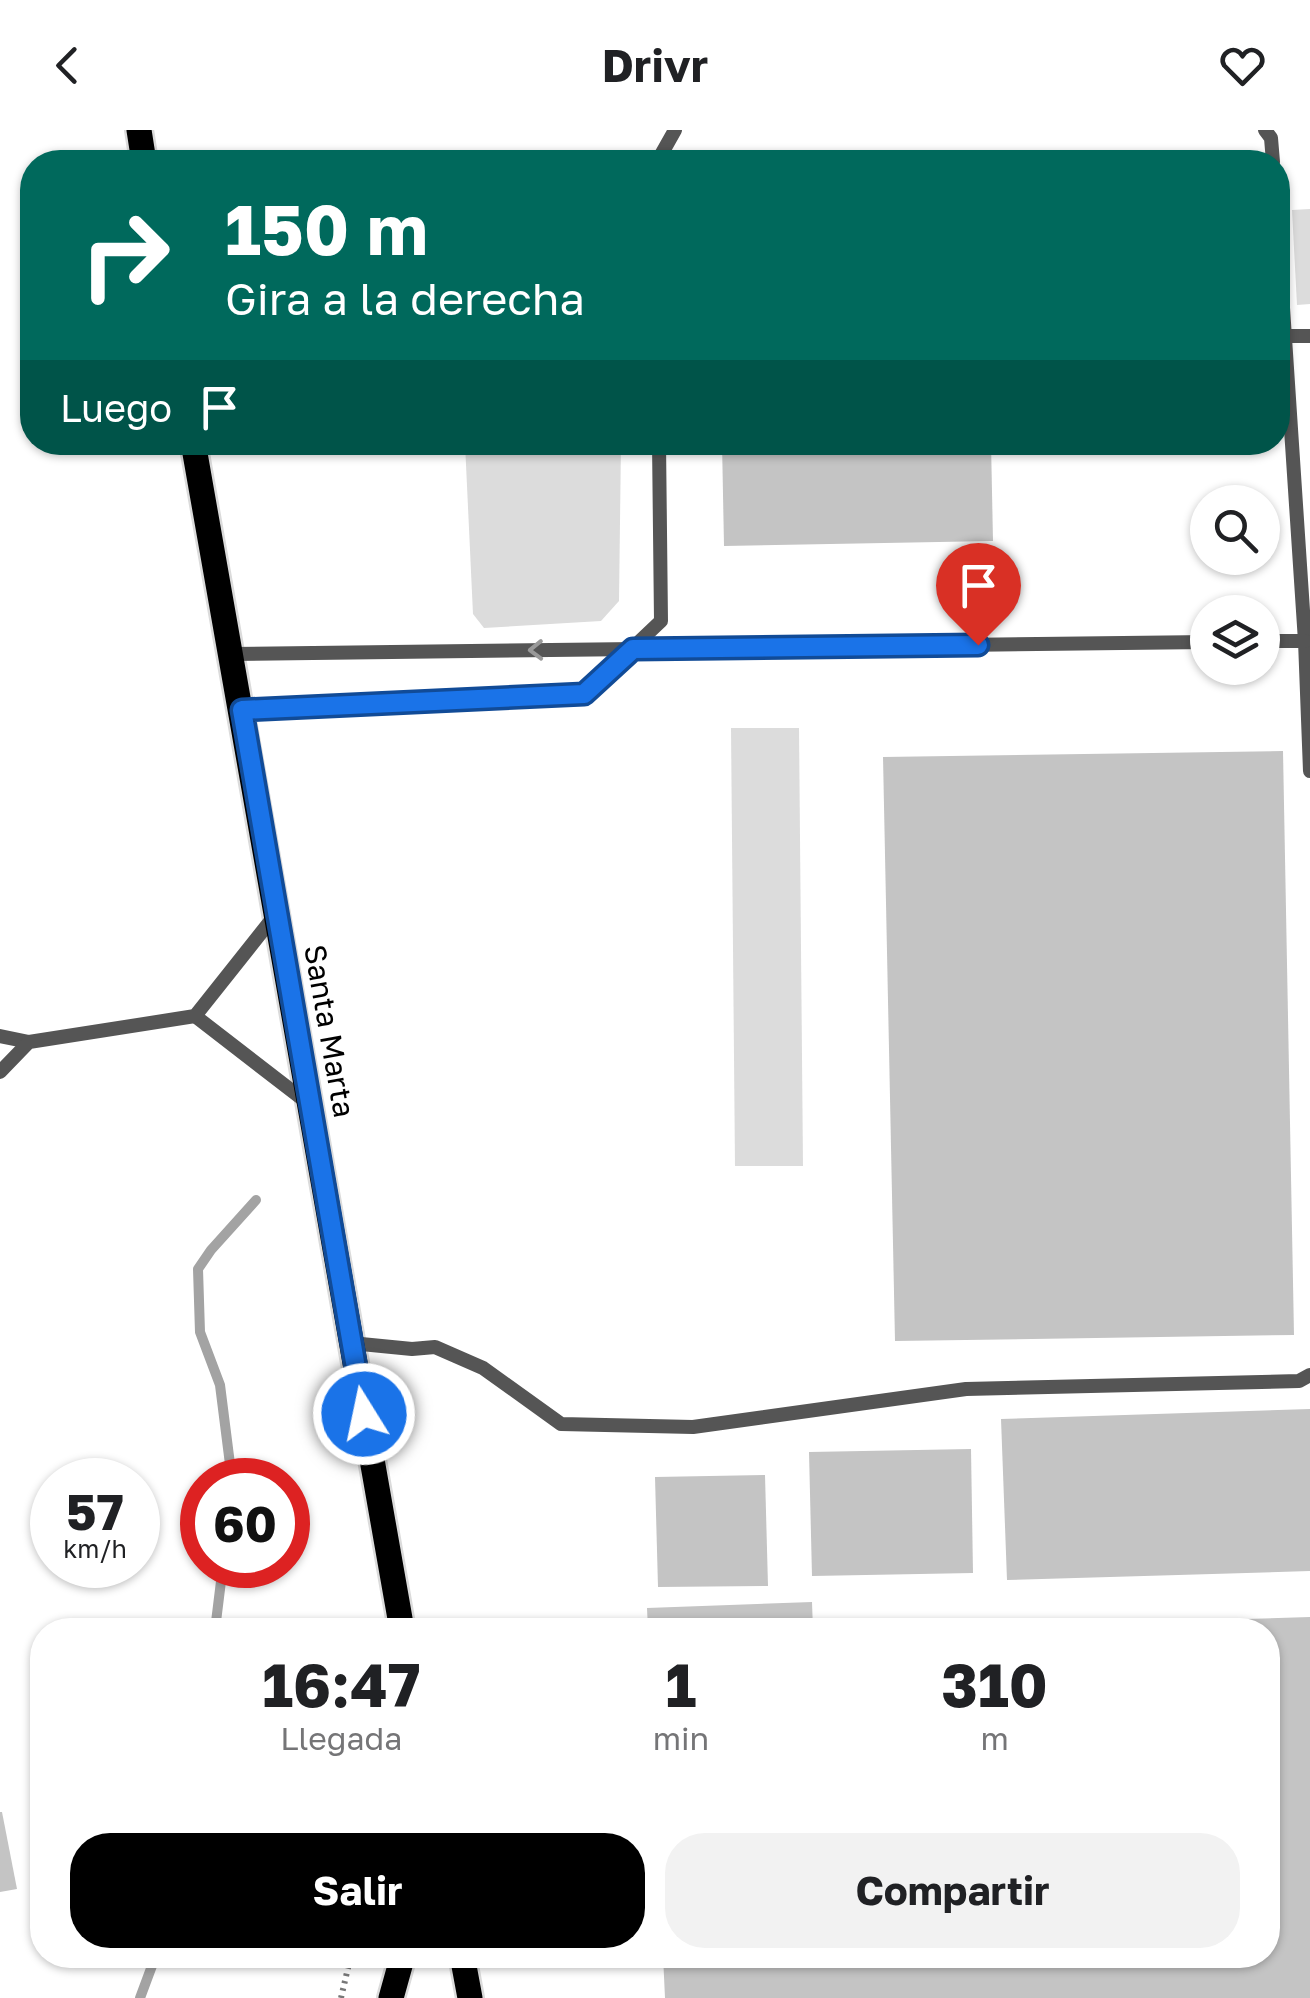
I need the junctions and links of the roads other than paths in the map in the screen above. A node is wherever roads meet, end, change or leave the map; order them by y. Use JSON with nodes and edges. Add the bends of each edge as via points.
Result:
{"nodes":[{"id":1,"x":1290,"y":423,"type":"edge"},
{"id":2,"x":196,"y":455,"type":"edge"},
{"id":3,"x":659,"y":455,"type":"edge"},
{"id":4,"x":1280,"y":641,"type":"edge"},
{"id":5,"x":1305,"y":641,"type":"junction"},
{"id":6,"x":1190,"y":642,"type":"edge"},
{"id":7,"x":633,"y":649,"type":"junction"},
{"id":8,"x":230,"y":654,"type":"junction"},
{"id":9,"x":242,"y":710,"type":"junction"},
{"id":10,"x":1310,"y":771,"type":"edge"},
{"id":11,"x":277,"y":913,"type":"junction"},
{"id":12,"x":195,"y":1016,"type":"junction"},
{"id":13,"x":0,"y":1036,"type":"edge"},
{"id":14,"x":30,"y":1042,"type":"junction"},
{"id":15,"x":0,"y":1072,"type":"edge"},
{"id":16,"x":310,"y":1105,"type":"junction"},
{"id":17,"x":351,"y":1342,"type":"junction"},
{"id":18,"x":1310,"y":1375,"type":"edge"},
{"id":19,"x":400,"y":1618,"type":"edge"},
{"id":20,"x":399,"y":1968,"type":"edge"},
{"id":21,"x":464,"y":1968,"type":"edge"},
{"id":22,"x":391,"y":1998,"type":"edge"},
{"id":23,"x":470,"y":1998,"type":"edge"}],
"edges":[{"from":1,"to":5,"type":"lane"},
{"from":2,"to":8,"type":"main road","name":"Santa Marta"},
{"from":3,"to":7,"type":"lane","via":[[660,621]]},
{"from":4,"to":5,"type":"lane"},
{"from":5,"to":10,"type":"lane"},
{"from":6,"to":7,"type":"lane"},
{"from":7,"to":8,"type":"lane","one_way":true},
{"from":7,"to":9,"type":"lane","via":[[584,694]]},
{"from":8,"to":9,"type":"main road","name":"Santa Marta"},
{"from":9,"to":11,"type":"main road","name":"Santa Marta"},
{"from":11,"to":12,"type":"lane"},
{"from":11,"to":16,"type":"main road","name":"Santa Marta"},
{"from":12,"to":14,"type":"lane"},
{"from":12,"to":16,"type":"lane"},
{"from":13,"to":14,"type":"lane"},
{"from":14,"to":15,"type":"lane"},
{"from":16,"to":17,"type":"main road","name":"Santa Marta"},
{"from":17,"to":18,"type":"lane","via":[[435,1347],[483,1368],[561,1424],[694,1427],[966,1389],[1300,1381]]},
{"from":17,"to":19,"type":"main road","name":"Santa Marta"},
{"from":20,"to":22,"type":"main road"},
{"from":21,"to":23,"type":"main road"}]}
